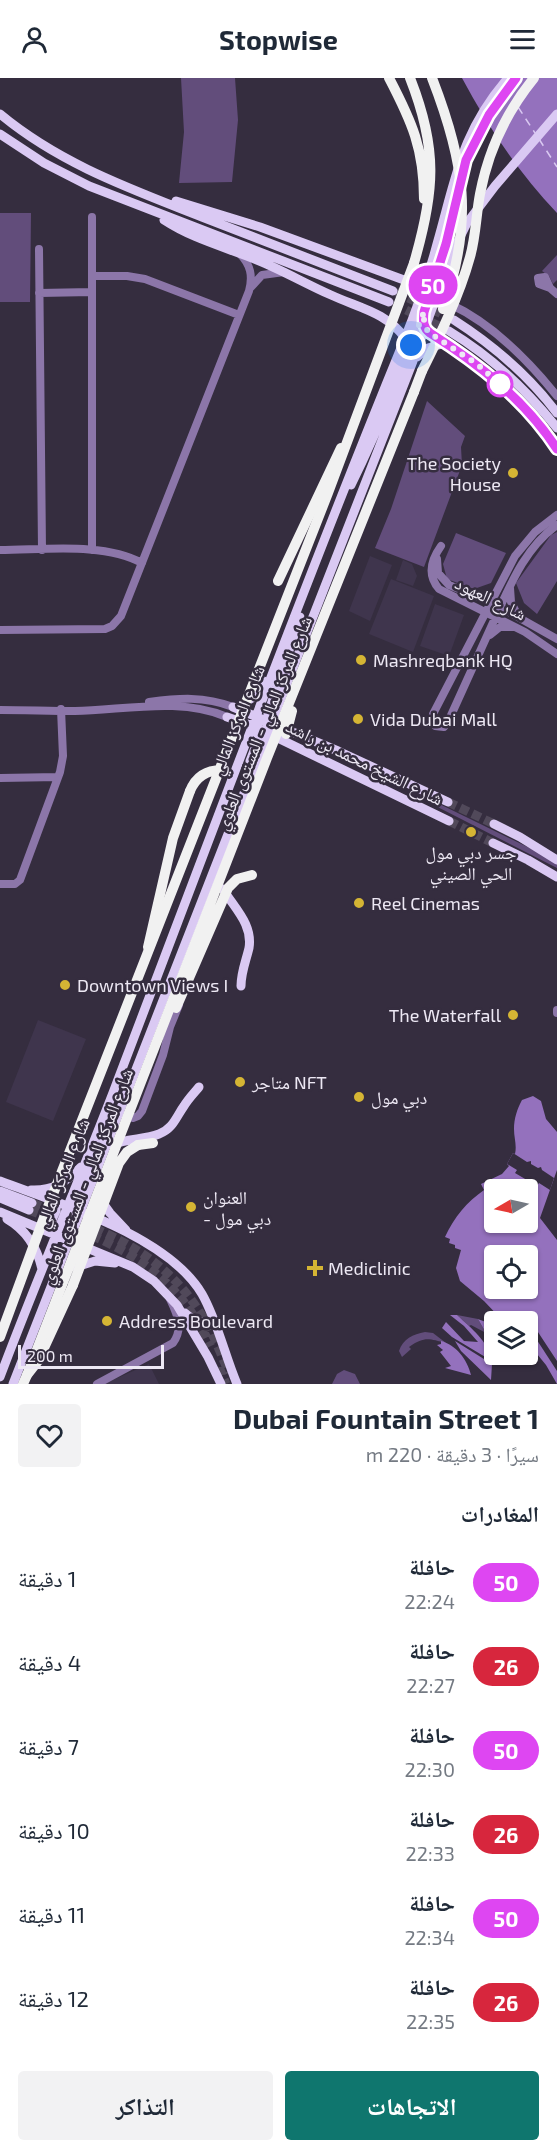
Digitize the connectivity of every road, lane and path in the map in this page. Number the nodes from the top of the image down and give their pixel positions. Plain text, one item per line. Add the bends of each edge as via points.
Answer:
1 (389, 78) edge
2 (410, 78) edge
3 (432, 78) edge
4 (508, 78) edge
5 (516, 78) edge
6 (534, 78) edge
7 (0, 114) edge
8 (557, 114) edge
9 (0, 121) edge
10 (21, 131) junction
11 (0, 134) edge
12 (158, 199) junction
13 (153, 211) junction
14 (92, 217) dead end
15 (422, 233) junction
16 (39, 249) dead end
17 (239, 253) junction
18 (450, 260) junction
19 (284, 272) junction
20 (92, 276) junction
21 (427, 279) junction
22 (550, 288) dead end
23 (249, 291) junction
24 (393, 291) tunnel mouth
25 (92, 292) junction
26 (39, 293) junction
27 (557, 294) edge
28 (434, 296) junction
29 (389, 302) tunnel mouth
30 (458, 308) junction
31 (424, 312) junction
32 (239, 315) junction
33 (453, 320) tunnel mouth
34 (425, 329) junction
35 (449, 332) tunnel mouth
36 (405, 338) junction
37 (446, 343) junction
38 (413, 361) junction
39 (422, 371) junction
40 (557, 396) edge
41 (557, 413) edge
42 (557, 428) edge
43 (350, 435) junction
44 (557, 449) edge
45 (557, 515) edge
46 (557, 525) edge
47 (328, 530) junction
48 (521, 547) junction
49 (0, 550) edge
50 (42, 550) junction
51 (92, 550) junction
52 (142, 563) junction
53 (502, 580) junction
54 (278, 581) dead end
55 (511, 584) junction
56 (477, 595) junction
57 (302, 600) junction
58 (470, 603) junction
59 (495, 604) junction
60 (486, 611) junction
61 (496, 616) junction
62 (519, 617) junction
63 (512, 625) junction
64 (478, 627) junction
65 (0, 630) edge
66 (557, 639) edge
67 (484, 640) junction
68 (557, 654) edge
69 (280, 657) junction
70 (288, 694) junction
71 (233, 707) junction
72 (64, 709) junction
73 (0, 710) edge
74 (227, 717) junction
75 (269, 722) junction
76 (256, 724) junction
77 (286, 734) dead end
78 (298, 734) junction
79 (253, 739) junction
80 (295, 747) junction
81 (237, 763) junction
82 (254, 768) junction
83 (225, 770) dead end
84 (58, 777) junction
85 (0, 778) edge
86 (412, 786) junction
87 (405, 799) junction
88 (448, 802) tunnel mouth
89 (449, 821) tunnel mouth
90 (494, 824) tunnel mouth
91 (493, 843) tunnel mouth
92 (222, 848) junction
93 (217, 860) junction
94 (557, 860) edge
95 (252, 875) dead end
96 (557, 877) edge
97 (4, 884) edge
98 (194, 922) junction
99 (148, 950) junction
100 (241, 986) dead end
101 (156, 1042) junction
102 (199, 1087) dead end
103 (113, 1091) junction
104 (120, 1109) junction
105 (153, 1143) dead end
106 (102, 1155) junction
107 (83, 1165) junction
108 (96, 1172) junction
109 (0, 1181) edge
110 (21, 1189) junction
111 (0, 1191) edge
112 (0, 1198) edge
113 (84, 1198) junction
114 (60, 1204) junction
115 (0, 1212) edge
116 (79, 1212) junction
117 (61, 1220) junction
118 (51, 1222) junction
119 (90, 1223) junction
120 (76, 1226) junction
121 (132, 1235) junction
122 (63, 1237) junction
123 (81, 1245) junction
124 (54, 1253) junction
125 (125, 1264) junction
126 (42, 1269) junction
127 (51, 1287) junction
128 (167, 1293) junction
129 (177, 1305) junction
130 (25, 1312) junction
131 (213, 1320) junction
132 (0, 1326) edge
133 (0, 1338) edge
134 (0, 1377) edge
135 (22, 1377) edge
136 (13, 1384) edge
137 (97, 1384) edge
138 (221, 1384) edge
139 (237, 1384) edge

1 - 15 highway via 411,122 420,151
2 - 15 highway via 423,115 430,159 430,198
3 - 39 highway, bridge via 455,145 462,187 462,221 456,269
4 - 21 main road, شارع المركز المالي via 464,147
5 - 28 main road via 489,115 466,160
6 - 39 highway, شارع المركز المالي - المستوى العلوي, bridge via 512,110 494,148 480,193 467,267
7 - 10 main road
8 - 18 main road, شارع المركز المالي via 467,224
9 - 10 street
10 - 12 main road via 74,163
11 - 13 main road via 74,179
12 - 21 main road via 181,202 260,227 404,280
12 - 24 main road
13 - 17 main road via 186,232
13 - 29 main road
14 - 20 street
15 - 43 highway, شارع المركز المالي - المستوى العلوي, bridge
16 - 26 street
17 - 19 main road
17 - 23 street via 251,271
18 - 28 main road, شارع المركز المالي
18 - 30 main road via 451,289
19 - 23 street via 262,275
19 - 36 main road via 382,316
20 - 25 street
20 - 32 street via 146,279
21 - 36 main road, شارع المركز المالي
22 - 27 street
23 - 32 street
25 - 26 street
25 - 51 street
26 - 50 street
28 - 30 street
28 - 31 main road
28 - 34 main road, شارع المركز المالي
30 - 40 street via 513,348
31 - 34 street
31 - 47 main road via 374,437
32 - 52 street
33 - 41 main road via 506,359
34 - 37 street
34 - 38 main road, شارع المركز المالي
35 - 42 main road via 508,374
36 - 47 main road, شارع المركز المالي
37 - 38 main road via 425,350
37 - 44 street via 504,388
38 - 70 main road, شارع المركز المالي
39 - 70 highway, شارع المركز المالي - المستوى العلوي, bridge
43 - 54 highway, bridge via 334,460
43 - 99 highway, شارع المركز المالي - المستوى العلوي, bridge
45 - 48 street
46 - 55 street via 533,548
47 - 57 main road, شارع المركز المالي
48 - 53 street
48 - 59 street
49 - 50 street
50 - 51 street
51 - 52 street via 114,552
52 - 65 street via 121,616 112,626 98,630
53 - 56 street via 490,591
53 - 59 street
55 - 59 street
55 - 62 street via 511,602
56 - 58 street, شارع العهود via 441,578 436,563 441,546 431,566 433,580 442,591
56 - 59 street, شارع العهود
57 - 69 main road, شارع المركز المالي
57 - 75 main road via 297,630
58 - 60 street, شارع العهود
58 - 64 street via 477,614
59 - 60 street
59 - 61 street
59 - 62 street, شارع العهود
60 - 61 street, شارع العهود
60 - 64 street
61 - 63 street, شارع العهود
61 - 67 street
62 - 66 street, شارع العهود
63 - 66 street via 508,621 511,619
63 - 67 street via 500,627
63 - 68 street, شارع العهود
64 - 67 street via 432,717 435,726 441,728 448,722
69 - 71 main road via 270,667 258,694
69 - 76 main road, شارع المركز المالي
70 - 75 main road, شارع المركز المالي
70 - 77 highway, bridge via 292,707
70 - 78 main road via 283,718
70 - 101 highway, شارع المركز المالي - المستوى العلوي, bridge
71 - 72 street via 189,697
71 - 76 main road
72 - 73 street
72 - 74 street via 169,706
72 - 84 street via 63,756
74 - 76 main road
74 - 81 main road via 238,742
75 - 76 main road, شارع الشيخ محمد بن راشد
75 - 78 main road, شارع الشيخ محمد بن راشد
75 - 80 main road, شارع الشيخ محمد بن راشد
75 - 82 main road, شارع المركز المالي
76 - 79 main road, شارع المركز المالي
78 - 86 main road, شارع الشيخ محمد بن راشد
79 - 81 main road, شارع المركز المالي
79 - 92 main road
80 - 82 main road via 272,747
80 - 87 main road, شارع الشيخ محمد بن راشد
81 - 103 main road, شارع المركز المالي
82 - 92 main road, شارع المركز المالي
83 - 99 highway, bridge via 205,773 191,787 173,838
84 - 85 street
84 - 97 street via 21,873
86 - 87 main road
86 - 88 main road, شارع الشيخ محمد بن راشد
87 - 89 main road, شارع الشيخ محمد بن راشد
90 - 94 main road
91 - 96 main road
92 - 93 main road, شارع المركز المالي
93 - 98 main road, شارع المركز المالي
93 - 100 main road via 222,886 248,928 249,946
95 - 101 highway, bridge via 237,879 228,888 188,984
98 - 104 main road, شارع المركز المالي
98 - 104 street via 207,903 221,908 220,920 176,1013 142,1111 130,1118
99 - 133 highway, شارع المركز المالي - المستوى العلوي, bridge
101 - 135 highway, شارع المركز المالي - المستوى العلوي, bridge
102 - 106 main road via 166,1131 116,1143
103 - 107 main road, شارع المركز المالي
103 - 113 main road
104 - 106 main road, شارع المركز المالي
105 - 135 highway, bridge via 138,1145 121,1160 76,1278 38,1361
106 - 108 main road, شارع المركز المالي
107 - 110 main road via 54,1187
107 - 114 main road, شارع المركز المالي
108 - 113 main road, شارع المركز المالي
108 - 121 main road via 102,1203
109 - 110 main road
110 - 114 main road
111 - 112 main road via 31,1206
113 - 116 main road, شارع المركز المالي
114 - 116 main road
114 - 117 main road, شارع المركز المالي
114 - 118 main road
115 - 118 main road
115 - 122 main road
115 - 126 main road via 27,1235
116 - 117 main road
116 - 120 main road, شارع المركز المالي
116 - 121 main road
117 - 118 main road
117 - 122 main road, شارع المركز المالي
119 - 120 main road
119 - 121 main road
119 - 123 main road via 82,1233
120 - 122 main road
120 - 123 main road
121 - 131 main road via 182,1269 202,1294
122 - 123 main road
122 - 124 main road, شارع المركز المالي
122 - 127 main road, شارع المركز المالي
123 - 125 main road
124 - 126 main road, شارع المركز المالي
124 - 135 main road via 21,1355
125 - 127 main road via 81,1264
125 - 128 main road via 148,1276
126 - 130 main road, شارع المركز المالي
127 - 135 main road, شارع المركز المالي
128 - 129 main road
128 - 137 street via 179,1324 173,1343
129 - 131 main road via 195,1321
129 - 138 main road
130 - 132 main road
130 - 134 main road, شارع المركز المالي
131 - 139 main road
135 - 136 main road, شارع المركز المالي

